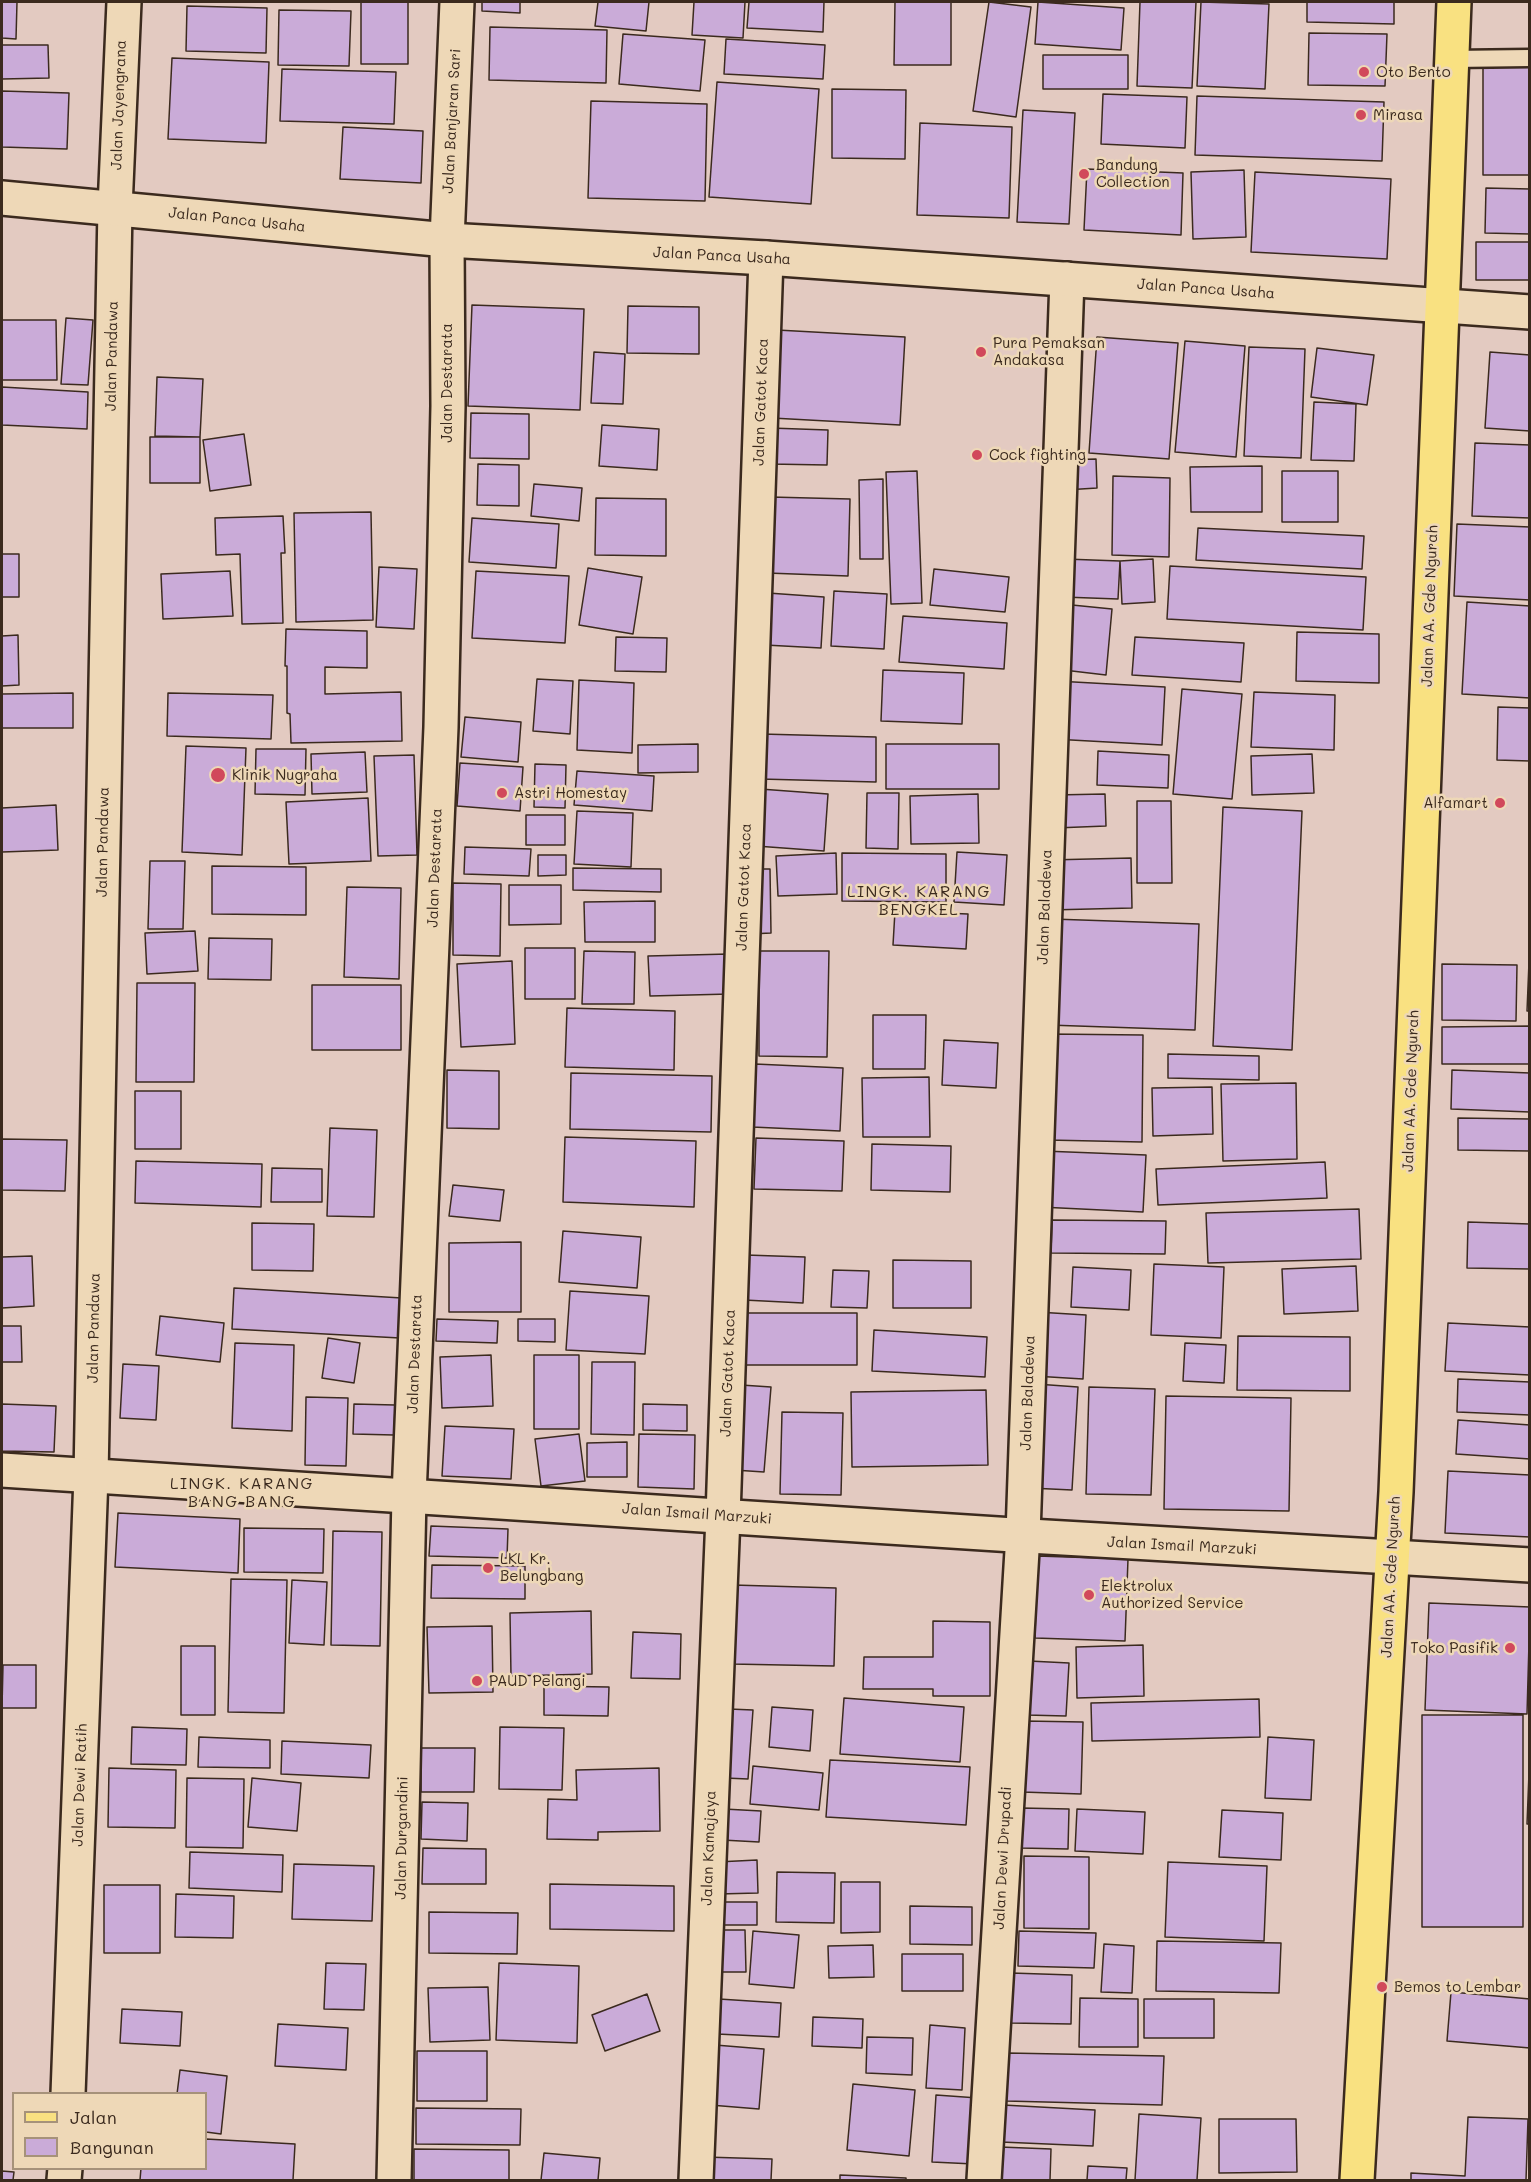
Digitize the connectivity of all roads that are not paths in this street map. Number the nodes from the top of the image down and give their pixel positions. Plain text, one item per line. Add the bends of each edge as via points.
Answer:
1 (124, 2) edge
2 (457, 2) edge
3 (1454, 2) edge
4 (1530, 58) edge
5 (1452, 59) junction
6 (2, 198) edge
7 (115, 208) junction
8 (447, 240) junction
9 (766, 258) junction
10 (1067, 279) junction
11 (1442, 306) junction
12 (1530, 312) edge
13 (2, 1470) edge
14 (91, 1476) junction
15 (410, 1496) junction
16 (723, 1516) junction
17 (1022, 1536) junction
18 (1392, 1558) junction
19 (1530, 1565) edge
20 (68, 2092) edge
21 (394, 2181) edge
22 (696, 2181) edge
23 (984, 2181) edge
24 (1357, 2181) edge

1 - 7 street, Jalan Jayengrana
2 - 8 street, Jalan Banjaran Sari
3 - 5 main road, Jalan AA. Gde Ngurah
4 - 5 lane
5 - 11 main road, Jalan AA. Gde Ngurah
6 - 7 street, Jalan Panca Usaha
7 - 8 street, Jalan Panca Usaha
7 - 14 street, Jalan Pandawa
8 - 9 street, Jalan Panca Usaha
8 - 15 street, Jalan Destarata via 448,406 441,727
9 - 10 street, Jalan Panca Usaha
9 - 16 street, Jalan Gatot Kaca
10 - 11 street, Jalan Panca Usaha
10 - 17 street, Jalan Baladewa
11 - 12 street, Jalan Panca Usaha
11 - 18 main road, Jalan AA. Gde Ngurah
13 - 14 street, Jalan Ismail Marzuki
14 - 15 street, Jalan Ismail Marzuki
14 - 20 street, Jalan Dewi Ratih
15 - 16 street, Jalan Ismail Marzuki
15 - 21 street, Jalan Durgandini
16 - 17 street, Jalan Ismail Marzuki
16 - 22 street, Jalan Kamajaya
17 - 18 street, Jalan Ismail Marzuki
17 - 23 street, Jalan Dewi Drupadi
18 - 19 street, Jalan Ismail Marzuki
18 - 24 main road, Jalan AA. Gde Ngurah

